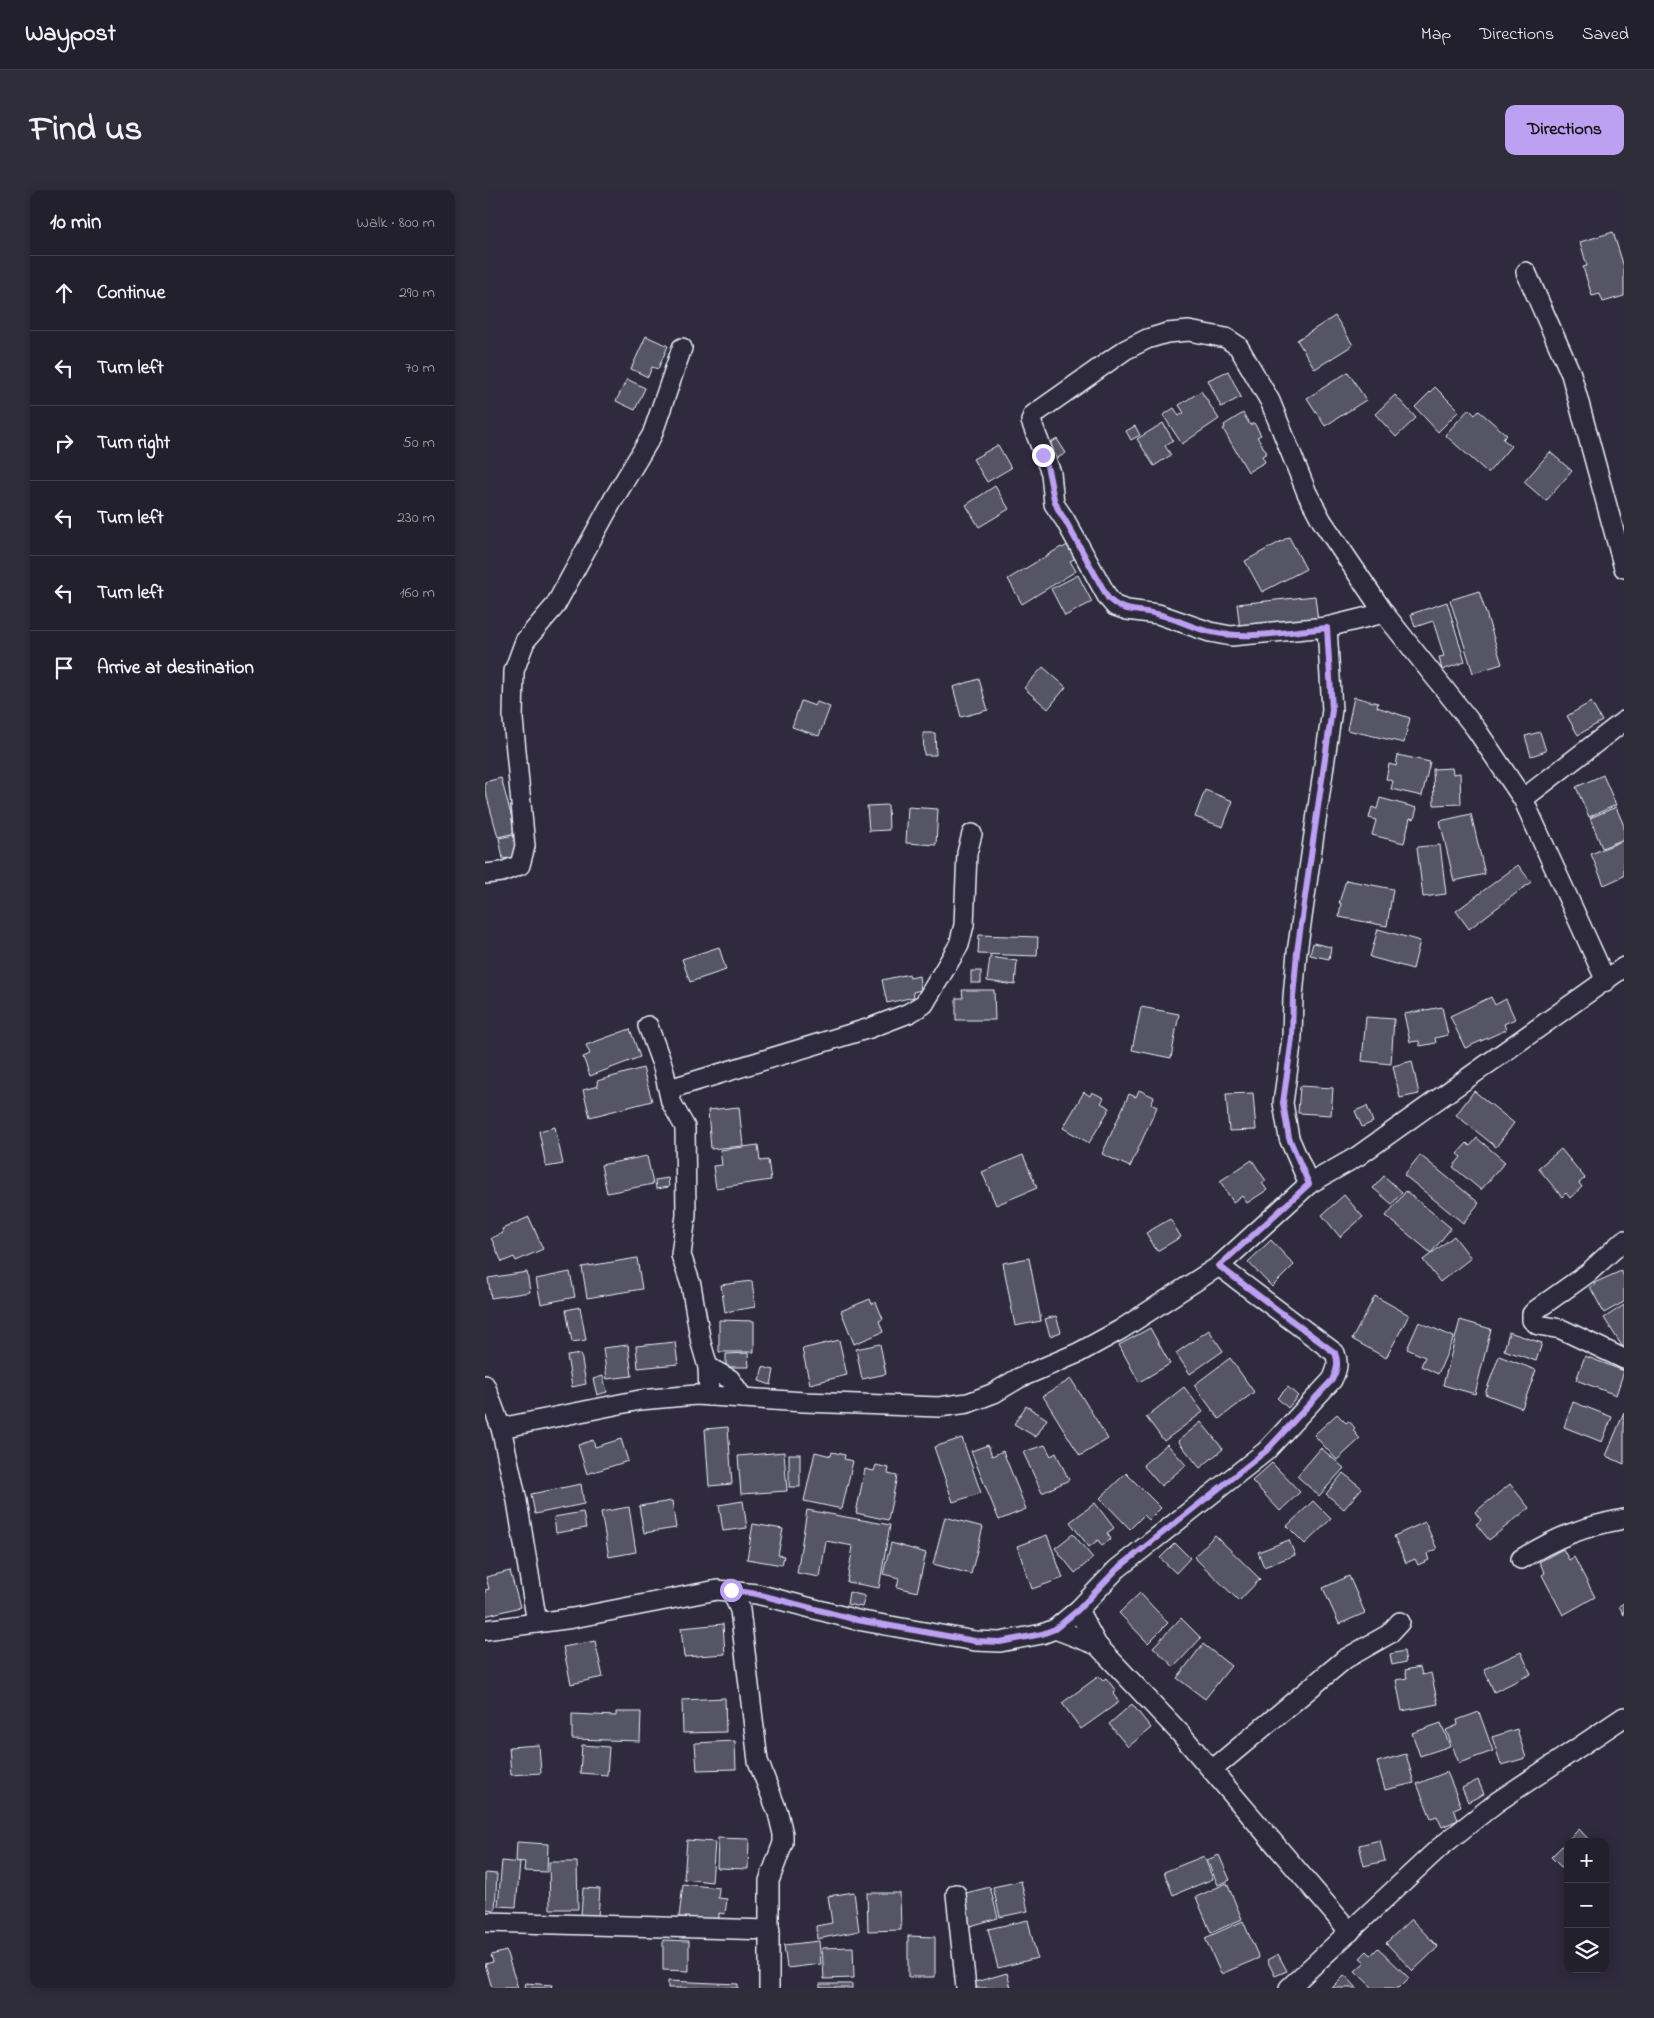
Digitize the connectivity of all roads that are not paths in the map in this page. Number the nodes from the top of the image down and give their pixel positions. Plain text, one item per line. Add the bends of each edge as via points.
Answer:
1 (1526, 272) dead end
2 (682, 348) dead end
3 (1624, 568) edge
4 (1384, 612) junction
5 (1327, 628) junction
6 (1624, 721) edge
7 (1523, 799) junction
8 (972, 834) dead end
9 (485, 874) edge
10 (1624, 967) edge
11 (1606, 981) junction
12 (649, 1026) dead end
13 (669, 1089) junction
14 (1309, 1184) junction
15 (1624, 1240) edge
16 (1219, 1266) junction
17 (1624, 1359) edge
18 (708, 1367) junction
19 (485, 1385) edge
20 (709, 1396) junction
21 (743, 1398) junction
22 (501, 1428) junction
23 (1624, 1518) edge
24 (1521, 1559) dead end
25 (731, 1590) junction
26 (757, 1594) junction
27 (740, 1610) junction
28 (1078, 1610) junction
29 (1400, 1622) dead end
30 (537, 1623) junction
31 (1055, 1629) junction
32 (485, 1630) edge
33 (1097, 1644) junction
34 (1624, 1717) edge
35 (1212, 1770) junction
36 (956, 1894) dead end
37 (485, 1922) edge
38 (769, 1930) junction
39 (1350, 1932) junction
40 (769, 1988) edge
41 (966, 1988) edge
42 (1289, 1988) edge

1 - 3 street via 1571,374
2 - 9 street via 652,435 555,606 525,641 514,671 513,719 525,846 520,865
4 - 5 street
4 - 5 street via 1322,521 1307,493 1270,401 1238,346 1226,338 1189,332 1167,333 1147,339 1125,350 1033,415 1031,421 1051,473 1056,509 1115,606 1158,614 1201,630 1231,636
4 - 7 street via 1476,729
5 - 14 street via 1332,710 1297,952 1292,1038 1283,1103 1289,1138
6 - 7 street
7 - 11 street
8 - 13 street via 967,853 964,925 959,945 923,1004 870,1028
10 - 11 street
11 - 14 street via 1358,1156
12 - 13 street
13 - 18 street via 671,1102 685,1128 686,1215 681,1255 693,1294
14 - 16 street
15 - 17 street via 1532,1314 1532,1320 1538,1325 1561,1329
16 - 21 street via 1120,1330 967,1403 939,1407
16 - 28 street via 1335,1353 1337,1369 1332,1380 1266,1451 1117,1569
18 - 20 street
18 - 21 street via 730,1379
19 - 22 street
20 - 21 street
20 - 22 street via 640,1400
22 - 30 street
23 - 24 street via 1586,1526
25 - 26 street
25 - 27 street
25 - 30 street via 667,1598
26 - 27 street
26 - 31 street via 857,1620 975,1641 1007,1641
27 - 38 street via 758,1761 783,1834 783,1843 769,1881
28 - 31 street
28 - 33 street
29 - 35 street via 1389,1634 1345,1658
30 - 32 street
31 - 33 street
33 - 35 street
34 - 39 street via 1497,1802 1439,1848
35 - 39 street
36 - 41 street
37 - 38 street
38 - 40 street
39 - 42 street

